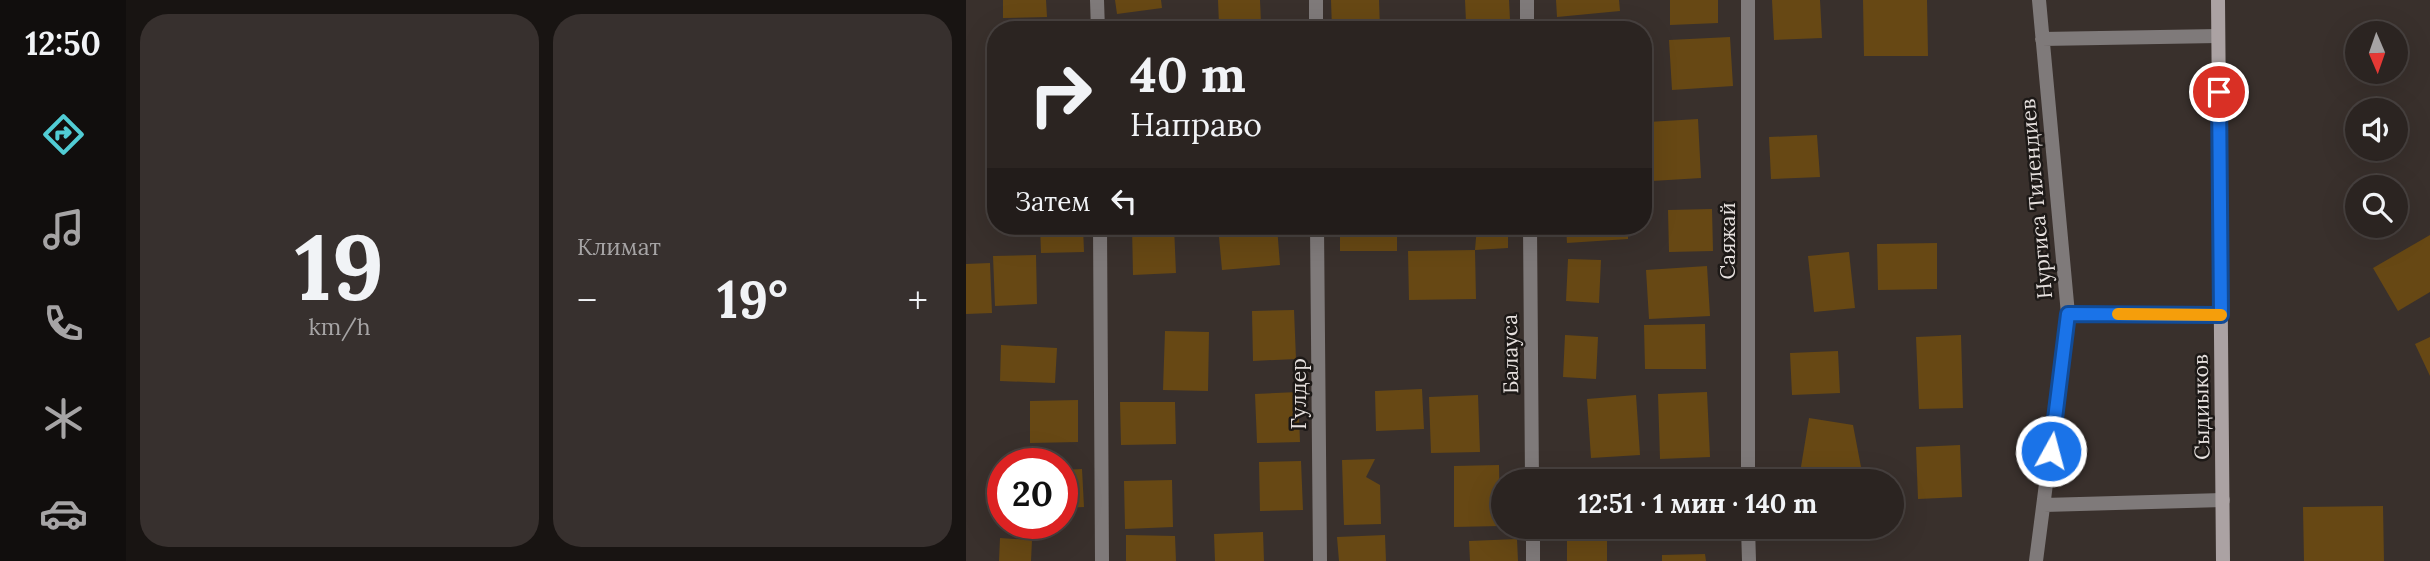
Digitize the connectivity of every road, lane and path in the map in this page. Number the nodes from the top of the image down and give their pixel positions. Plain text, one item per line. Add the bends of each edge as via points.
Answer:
1 (1097, 0) edge
2 (1316, 0) edge
3 (1527, 0) edge
4 (1748, 0) edge
5 (2039, 0) edge
6 (2218, 0) edge
7 (1098, 21) edge
8 (1316, 21) edge
9 (1527, 21) edge
10 (2218, 36) junction
11 (2042, 39) junction
12 (1100, 235) edge
13 (1317, 235) edge
14 (1530, 235) edge
15 (2068, 314) junction
16 (2221, 315) junction
17 (1532, 469) edge
18 (1748, 469) edge
19 (2223, 499) junction
20 (2044, 505) junction
21 (1533, 539) edge
22 (1748, 539) edge
23 (1102, 561) edge
24 (1320, 561) edge
25 (1533, 561) edge
26 (1749, 561) edge
27 (2036, 561) edge
28 (2223, 561) edge

1 - 7 street
2 - 8 street
3 - 9 street
4 - 18 street, Саяжай
5 - 11 street, Нургиса Тилендиев
6 - 10 street, Сыдиыков
10 - 11 street
10 - 16 street, Сыдиыков
11 - 15 street, Нургиса Тилендиев
12 - 23 street
13 - 24 street, Гулдер
14 - 17 street, Балауса
15 - 16 street
15 - 20 street, Нургиса Тилендиев
16 - 19 street, Сыдиыков
19 - 20 street
19 - 28 street, Сыдиыков
20 - 27 street, Нургиса Тилендиев
21 - 25 street
22 - 26 street

